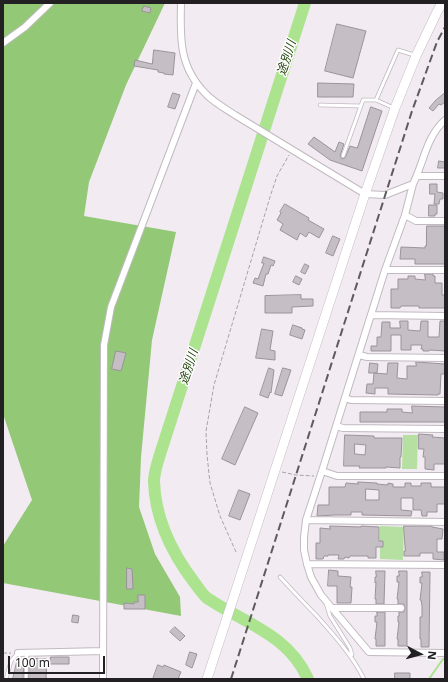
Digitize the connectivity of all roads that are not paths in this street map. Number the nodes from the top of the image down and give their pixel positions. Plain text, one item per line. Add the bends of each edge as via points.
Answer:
1 (50, 3) edge
2 (180, 3) edge
3 (442, 3) edge
4 (3, 43) edge
5 (416, 56) junction
6 (196, 83) junction
7 (376, 100) junction
8 (320, 105) dead end
9 (361, 106) junction
10 (395, 108) junction
11 (445, 120) edge
12 (343, 156) dead end
13 (417, 176) junction
14 (445, 176) edge
15 (413, 184) junction
16 (365, 194) junction
17 (405, 215) junction
18 (445, 221) edge
19 (385, 270) junction
20 (445, 270) edge
21 (371, 315) junction
22 (445, 316) edge
23 (359, 355) junction
24 (445, 358) edge
25 (345, 398) junction
26 (445, 401) edge
27 (336, 426) junction
28 (445, 429) edge
29 (322, 474) junction
30 (445, 476) edge
31 (306, 520) junction
32 (445, 522) edge
33 (306, 564) junction
34 (445, 565) edge
35 (280, 577) dead end
36 (326, 601) junction
37 (331, 608) junction
38 (401, 608) dead end
39 (103, 651) junction
40 (18, 652) joint
41 (27, 652) junction
42 (445, 653) edge
43 (353, 659) junction
44 (6, 679) edge
45 (26, 679) edge
46 (103, 679) edge
47 (207, 679) edge
48 (364, 679) edge

1 - 4 street via 25,27
2 - 6 street via 182,51
3 - 5 street
5 - 7 lane via 398,50
5 - 10 street
6 - 16 street via 207,95 235,115
6 - 39 street via 111,307 104,345
7 - 9 lane via 363,100
7 - 10 lane
8 - 9 lane
9 - 12 lane
10 - 16 street
11 - 13 street via 428,144
13 - 14 street
13 - 15 street
15 - 16 street via 385,195
15 - 17 street
16 - 47 street
17 - 18 street via 416,221
17 - 19 street
19 - 20 street
19 - 21 street
21 - 22 street
21 - 23 street
23 - 24 street
23 - 25 street
25 - 26 street
25 - 27 street
27 - 28 street
27 - 29 street
29 - 30 street
29 - 31 street
31 - 32 street
31 - 33 street
33 - 34 street
33 - 36 street
35 - 43 lane
36 - 37 street
36 - 43 lane via 330,616 350,648
37 - 38 street
37 - 42 street via 369,652
39 - 41 street
39 - 46 street
40 - 41 street
40 - 44 lane via 11,660
41 - 45 lane
43 - 48 lane

